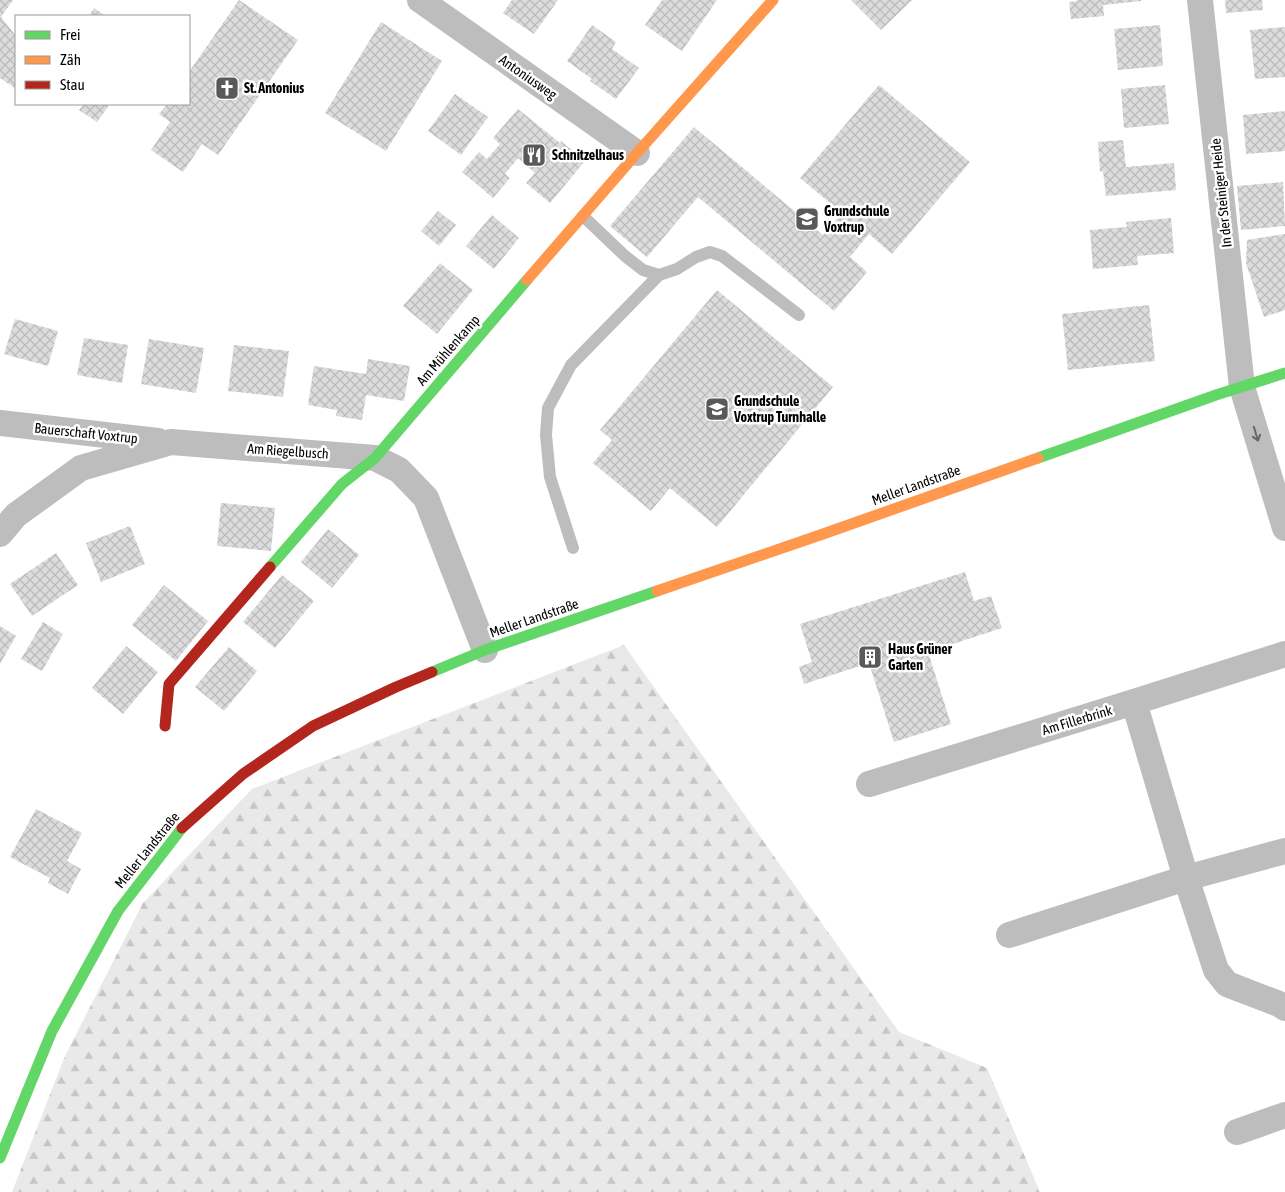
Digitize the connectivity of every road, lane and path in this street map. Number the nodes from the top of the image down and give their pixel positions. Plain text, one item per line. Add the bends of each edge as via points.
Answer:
1 (420, 0) edge
2 (773, 0) edge
3 (1200, 0) edge
4 (637, 153) junction
5 (583, 216) junction
6 (659, 275) junction
7 (799, 315) dead end
8 (1285, 373) edge
9 (1242, 387) junction
10 (0, 423) edge
11 (171, 442) junction
12 (375, 458) junction
13 (1285, 528) edge
14 (0, 534) edge
15 (573, 548) dead end
16 (485, 650) junction
17 (1285, 654) edge
18 (1134, 702) junction
19 (165, 726) dead end
20 (869, 784) dead end
21 (1285, 851) edge
22 (1186, 878) junction
23 (1009, 935) dead end
24 (1285, 1008) edge
25 (1285, 1115) edge
26 (1237, 1132) dead end
27 (0, 1158) edge

1 - 4 street, Antoniusweg
2 - 4 street, Am Mühlenkamp
3 - 9 street, In der Steiniger Heide
4 - 5 street, Am Mühlenkamp
5 - 6 lane via 631,261 643,270
5 - 12 street, Am Mühlenkamp
6 - 7 lane via 710,252 722,256
6 - 15 lane via 571,365 548,408 546,435 550,477
8 - 9 street, Meller Landstraße
9 -> 13 street, In der Steiniger Heide
9 - 16 street, Meller Landstraße
10 - 11 street, Bauerschaft Voxtrup
11 - 12 street, Am Riegelbusch
11 - 14 street, Am Riegelbusch via 80,468 16,515
12 - 16 street, Am Riegelbusch via 399,470 426,498
12 - 19 street, Am Mühlenkamp via 342,484 169,684
16 - 27 street, Meller Landstraße via 313,726 243,774 180,829 118,910 52,1031
17 - 18 street, Am Fillerbrink
18 - 20 street, Am Fillerbrink
18 - 22 street
21 - 22 street
22 - 23 street
22 - 24 street via 1216,970 1227,984
25 - 26 street

